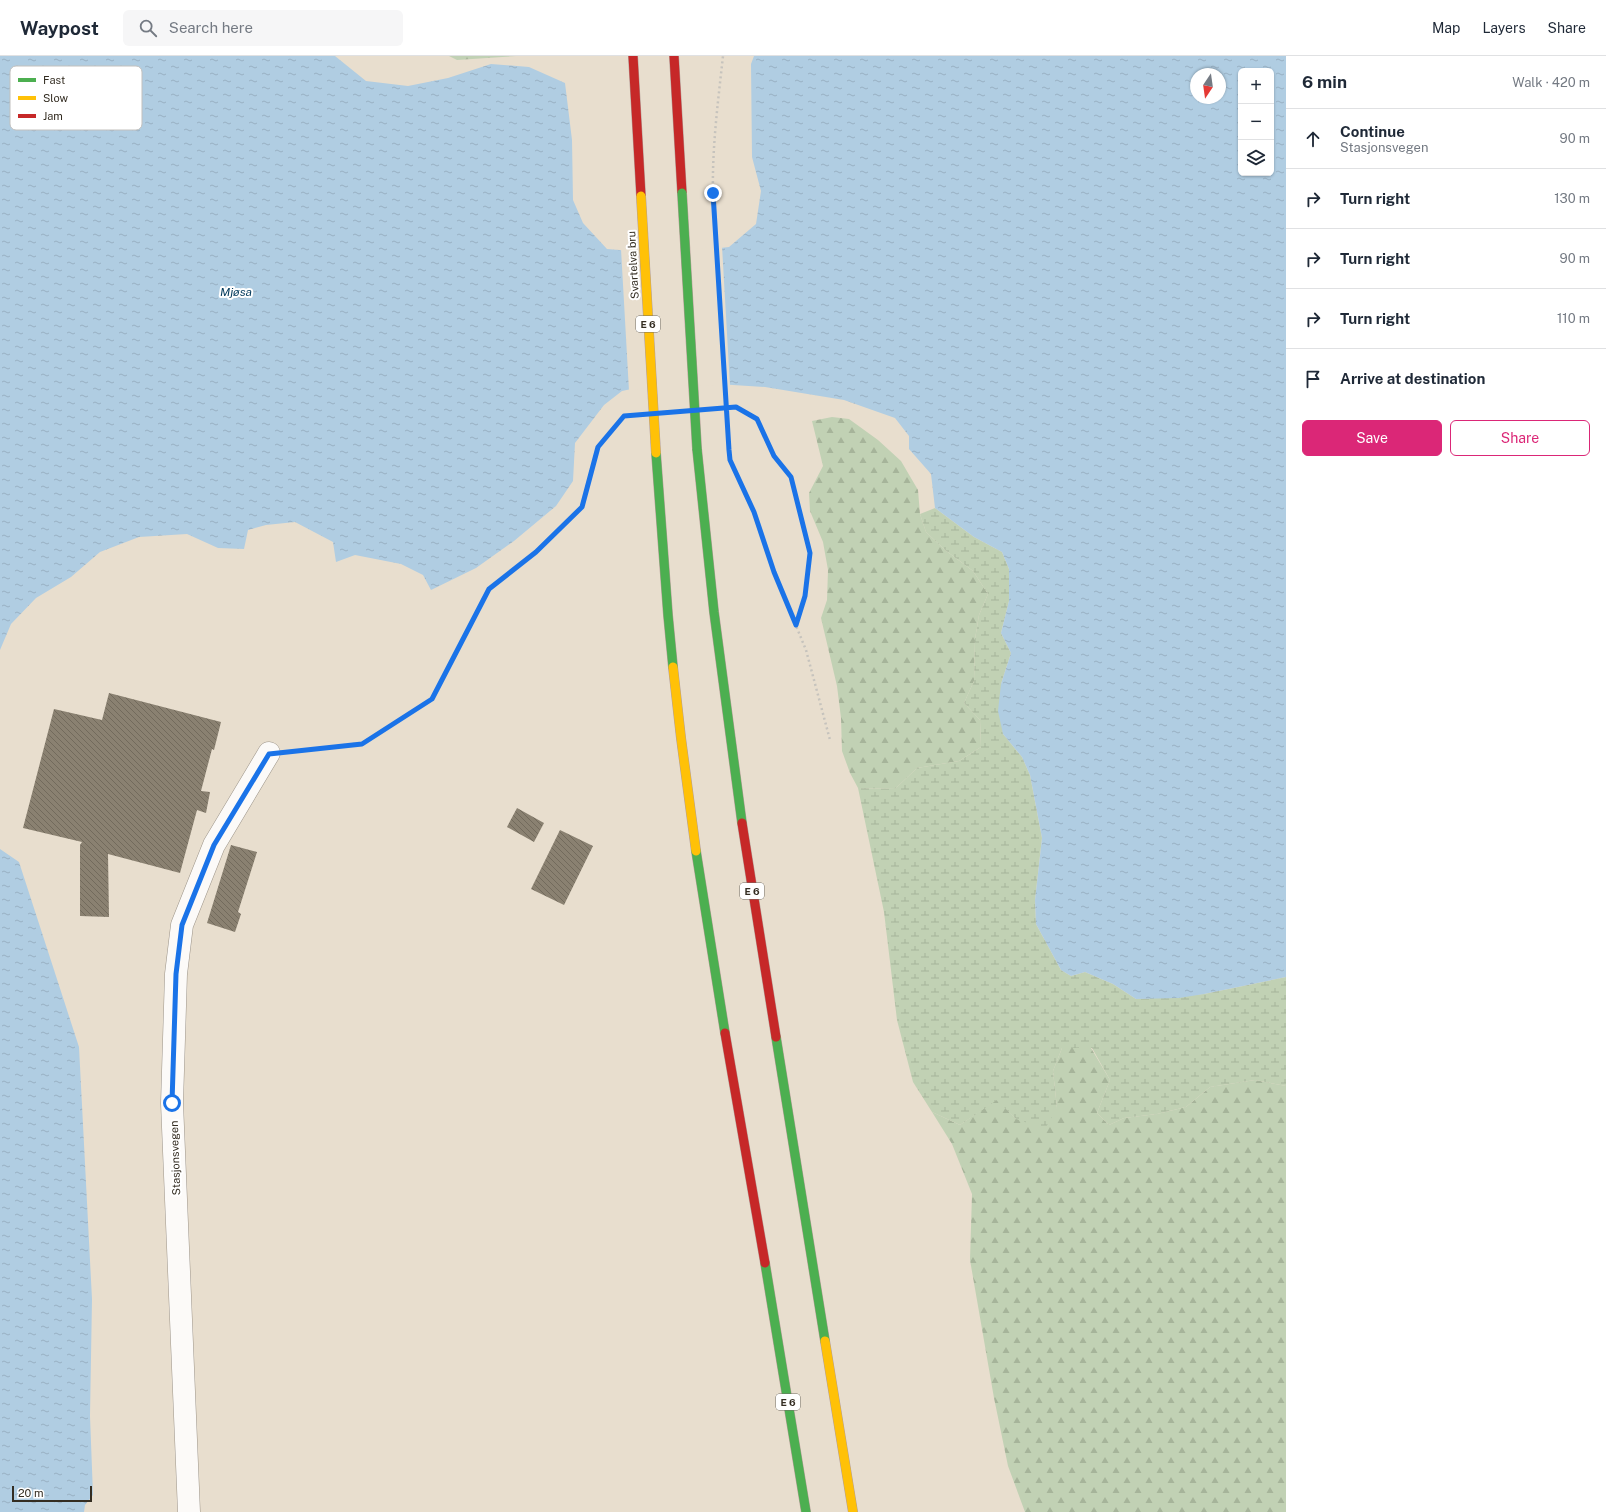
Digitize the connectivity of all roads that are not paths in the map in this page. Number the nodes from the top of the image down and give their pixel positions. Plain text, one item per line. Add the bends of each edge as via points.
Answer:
1 (633, 56) edge
2 (674, 56) edge
3 (269, 754) road end
4 (189, 1512) edge
5 (806, 1512) edge
6 (853, 1512) edge

1 - 5 highway, Svartelva bru / E 6, bridge via 656,453 668,614 681,738 696,857
2 - 6 highway, E 6, bridge via 698,450 714,612 745,849
3 - 4 street, Stasjonsvegen via 214,845 182,925 176,974 172,1103

